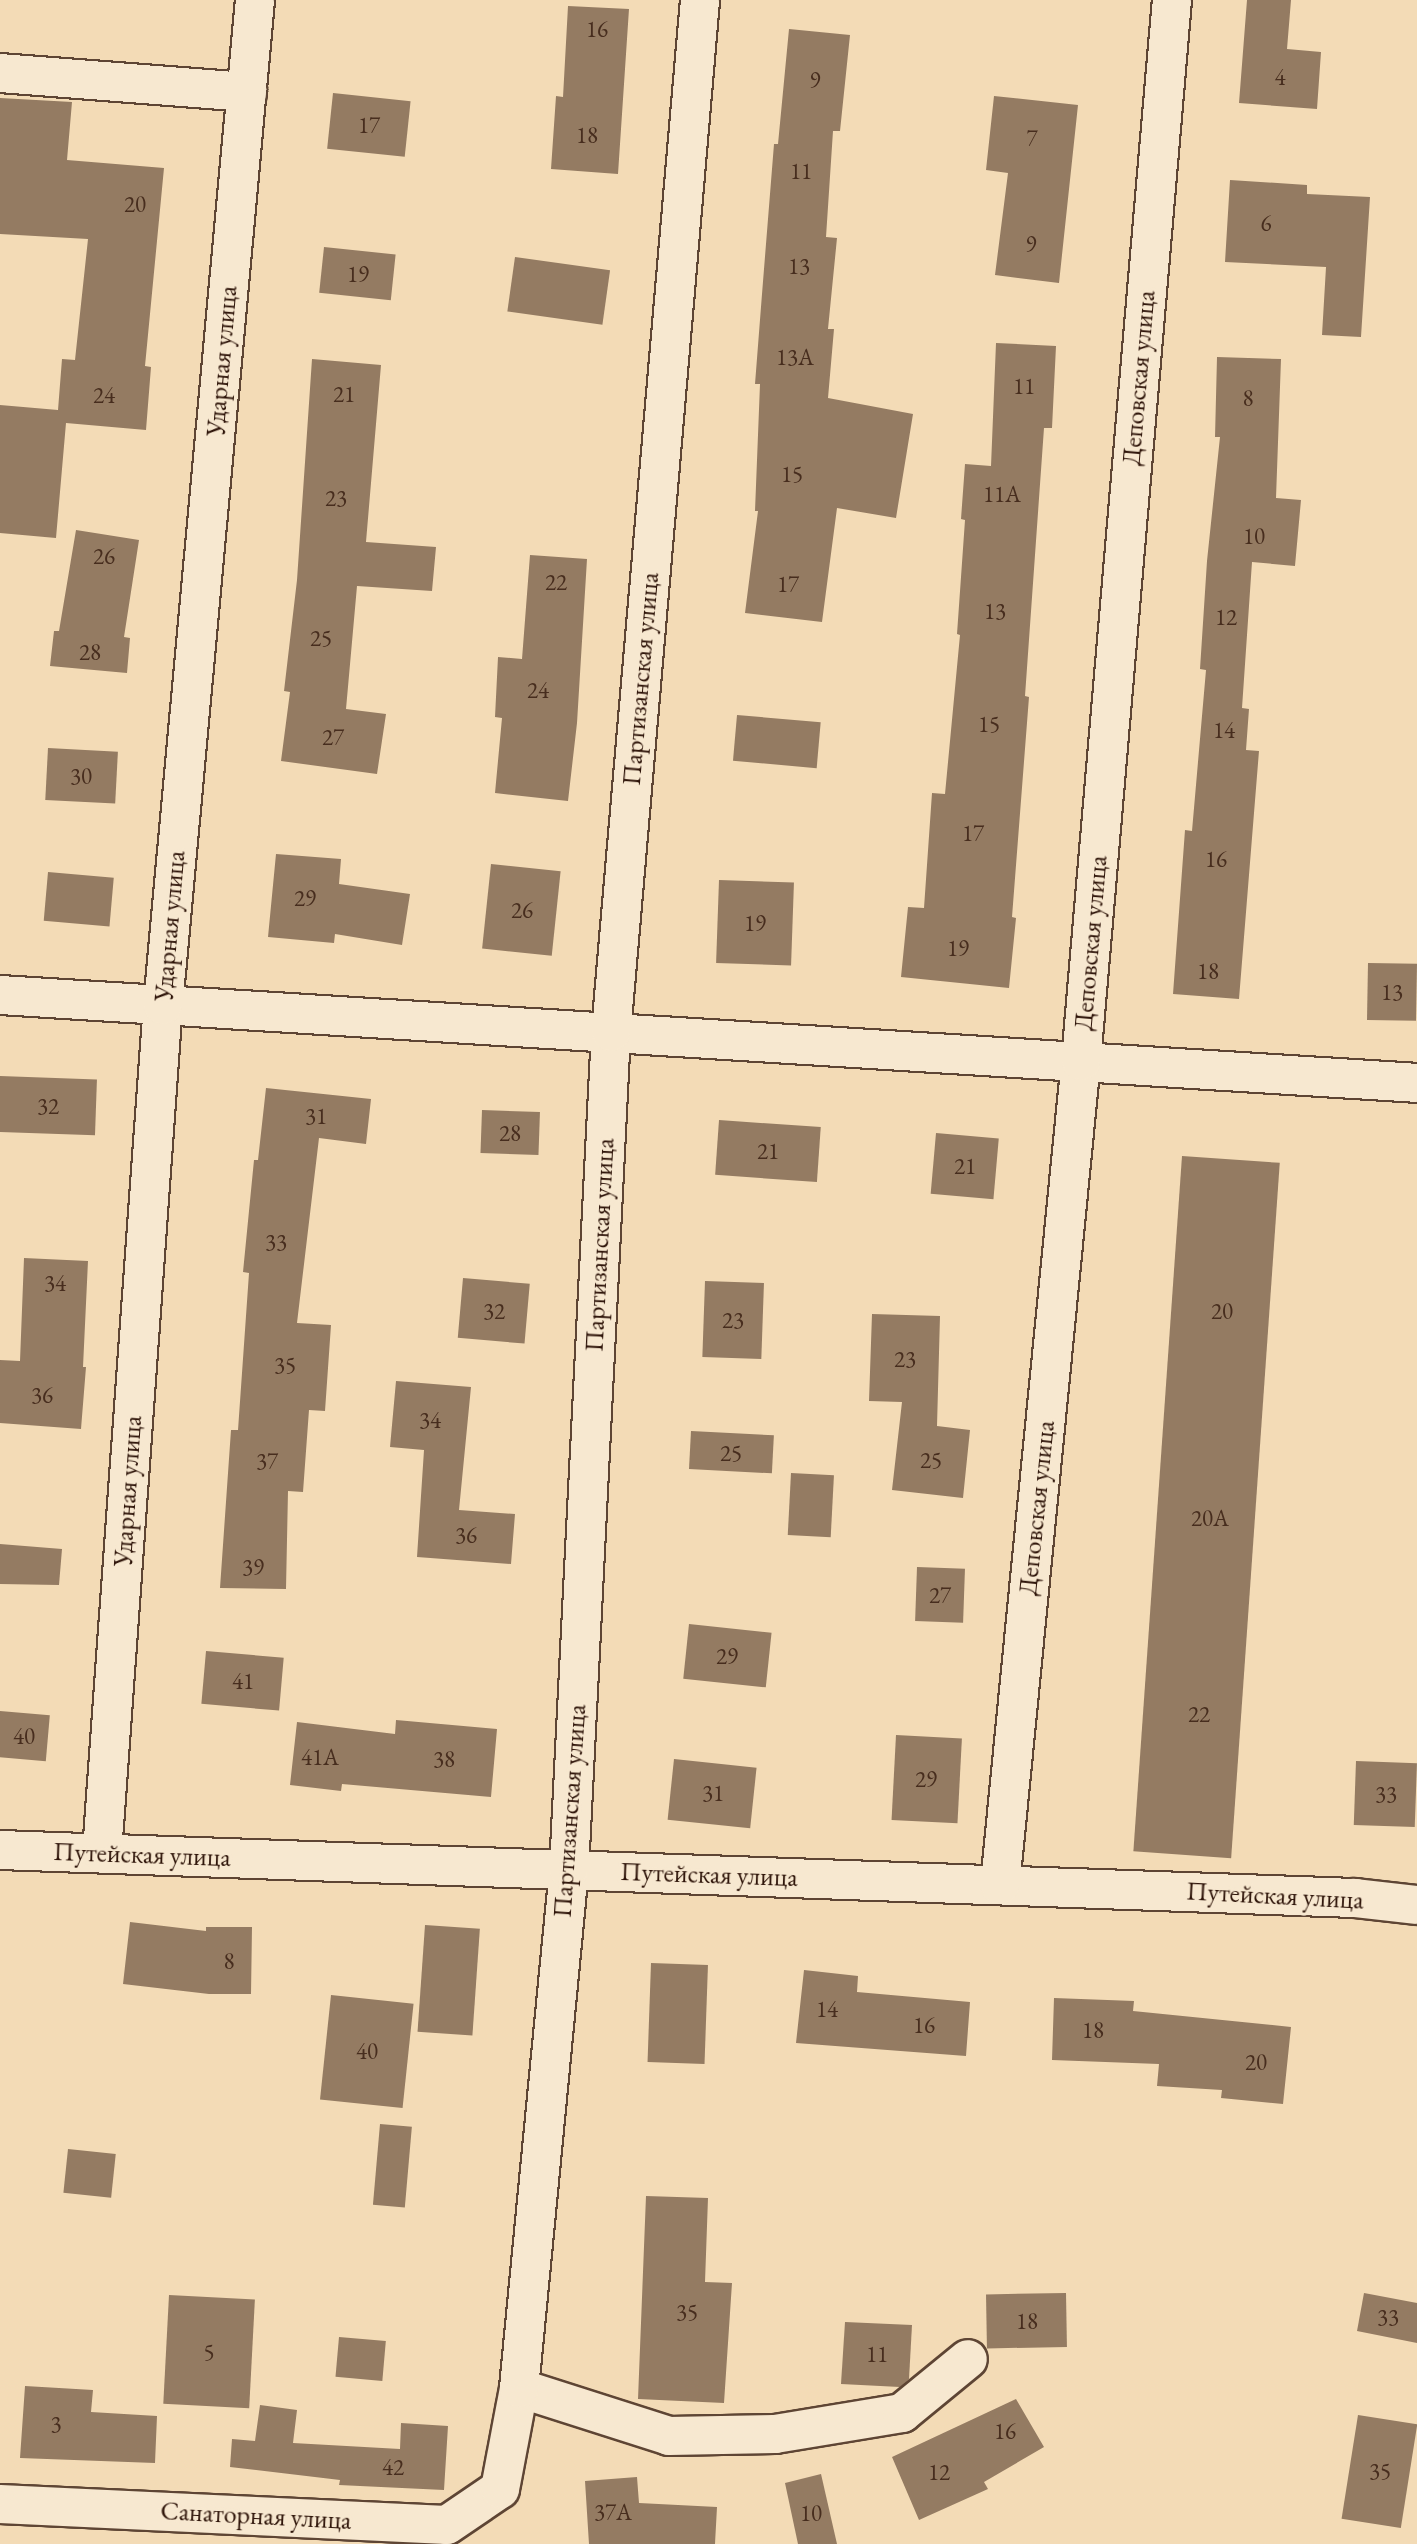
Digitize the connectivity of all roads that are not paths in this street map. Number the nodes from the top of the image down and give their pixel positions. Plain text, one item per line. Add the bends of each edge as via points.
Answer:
1 (255, 0) edge
2 (700, 0) edge
3 (1172, 0) edge
4 (0, 73) edge
5 (247, 92) junction
6 (0, 995) edge
7 (163, 1005) junction
8 (611, 1032) junction
9 (1081, 1061) junction
10 (1417, 1083) edge
11 (0, 1850) edge
12 (102, 1853) junction
13 (569, 1870) junction
14 (1000, 1885) junction
15 (1417, 1905) edge
16 (968, 2359) dead end
17 (519, 2388) junction
18 (500, 2489) joint
19 (0, 2504) edge

1 - 5 street, Ударная улица
2 - 8 street, Партизанская улица
3 - 9 street, Деповская улица
4 - 5 street
5 - 7 street, Ударная улица
6 - 7 street
7 - 8 street
7 - 12 street, Ударная улица
8 - 9 street
8 - 13 street, Партизанская улица
9 - 10 street
9 - 14 street, Деповская улица
11 - 12 street, Путейская улица
12 - 13 street, Путейская улица
13 - 14 street, Путейская улица
13 - 17 street, Партизанская улица
14 - 15 street, Путейская улица via 1355,1898
16 - 17 street via 902,2413 775,2434 669,2436
17 - 18 street, Партизанская улица
18 - 19 street, Санаторная улица via 447,2525

